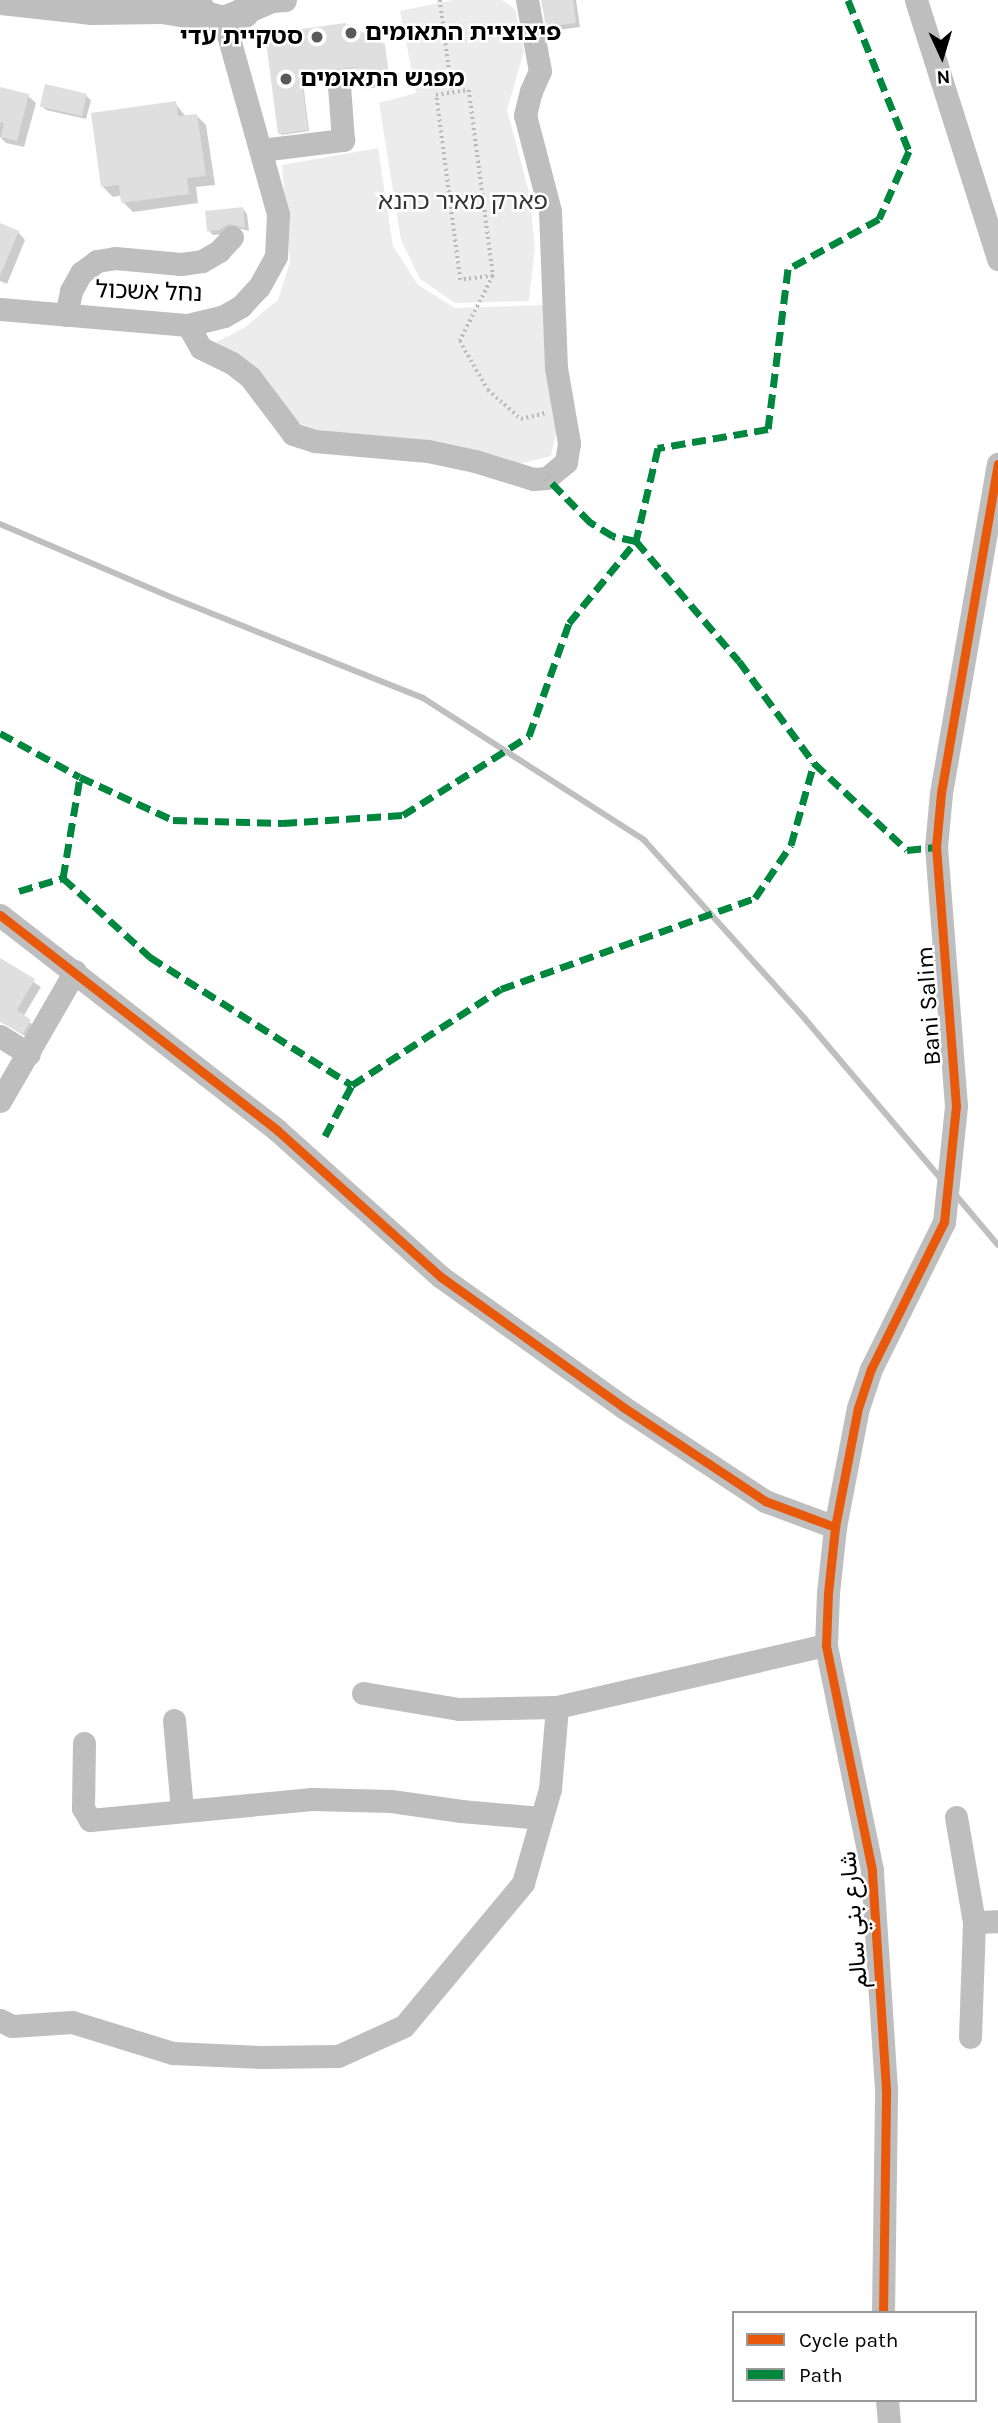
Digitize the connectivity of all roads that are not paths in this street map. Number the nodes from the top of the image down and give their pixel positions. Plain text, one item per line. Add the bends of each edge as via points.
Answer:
1 (285, 0) edge
2 (527, 0) edge
3 (916, 0) edge
4 (0, 1) edge
5 (224, 10) edge
6 (339, 86) dead end
7 (261, 150) junction
8 (232, 237) dead end
9 (998, 259) edge
10 (0, 309) edge
11 (65, 315) junction
12 (188, 325) junction
13 (998, 464) edge
14 (0, 915) edge
15 (75, 971) junction
16 (0, 1036) edge
17 (29, 1054) junction
18 (0, 1101) edge
19 (835, 1527) junction
20 (826, 1645) junction
21 (363, 1693) dead end
22 (557, 1707) junction
23 (174, 1720) dead end
24 (84, 1742) dead end
25 (182, 1809) junction
26 (956, 1817) dead end
27 (541, 1818) junction
28 (998, 1921) edge
29 (974, 1922) junction
30 (0, 2020) edge
31 (970, 2037) dead end
32 (883, 2311) edge
33 (887, 2402) edge
34 (889, 2423) edge

1 - 5 street
2 - 12 street via 540,71 525,115 550,211 556,368 569,443 566,462 547,478 533,480 428,451 315,441 293,434 250,377 201,348
3 - 9 street
4 - 5 main road via 54,8
5 - 7 street, נחל אשכול
6 - 7 street via 343,139
7 - 12 street, נחל אשכול via 278,214 271,270 241,306 209,322
8 - 11 street via 202,261 97,261 81,272
10 - 11 street, נחל אשכול
11 - 12 street, נחל אשכול
13 - 19 street, Bani Salim via 941,793 936,848 956,1107 944,1222 871,1368 858,1408
14 - 15 street
15 - 17 street
15 - 19 street via 277,1130 441,1277 765,1501
16 - 17 street
17 - 18 street
19 - 20 street, شارع بني سالم
20 - 22 street
20 - 32 street, شارع بني سالم via 872,1870 886,2089
21 - 22 street via 459,1709
22 - 27 street via 550,1789
23 - 25 street
24 - 25 street via 83,1808 90,1820
25 - 27 street via 325,1799 391,1801
26 - 29 street
27 - 30 street via 523,1883 413,2016 404,2026 338,2056 173,2053 72,2022 12,2026
28 - 29 street
29 - 31 street
33 - 34 street

